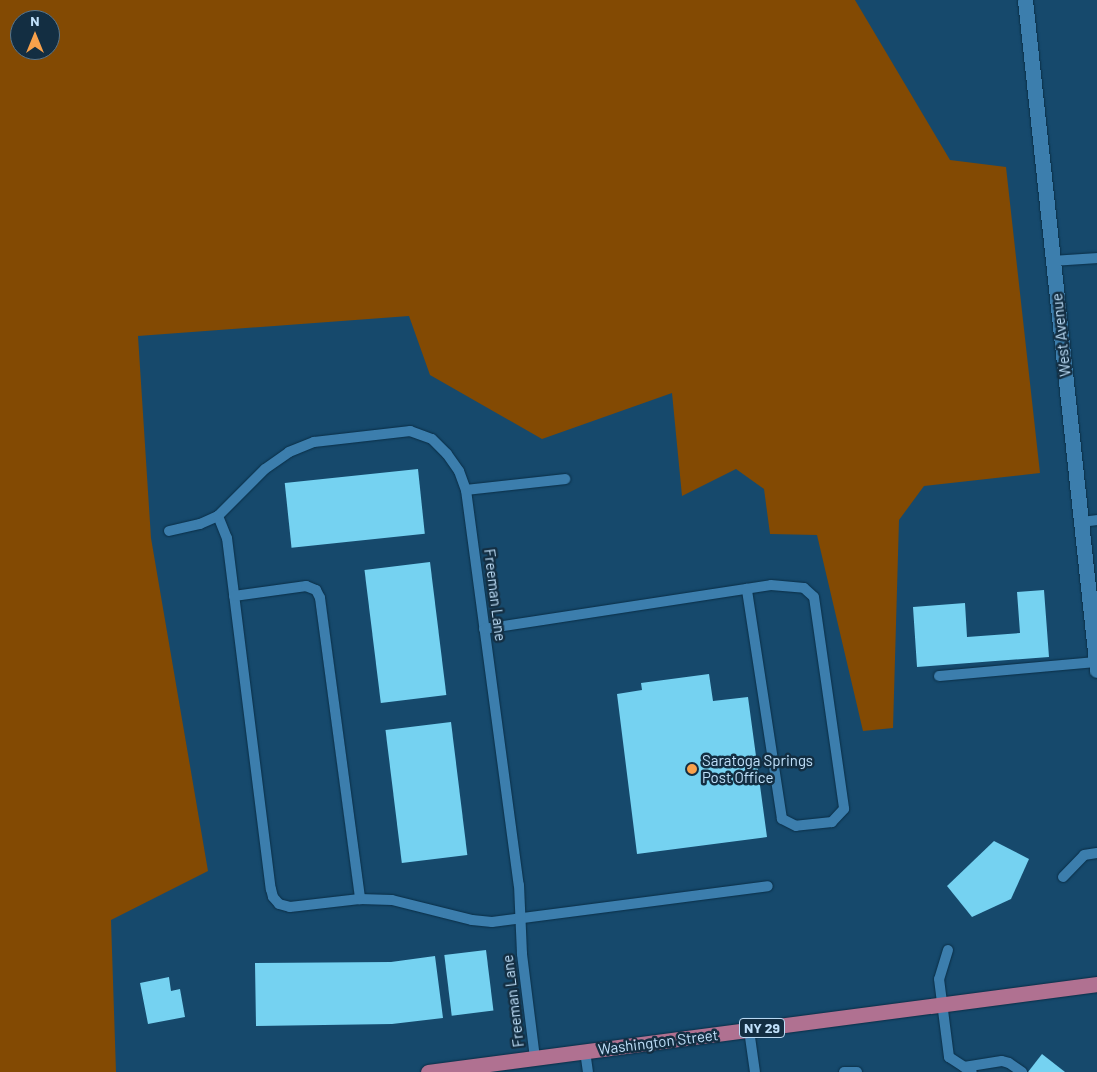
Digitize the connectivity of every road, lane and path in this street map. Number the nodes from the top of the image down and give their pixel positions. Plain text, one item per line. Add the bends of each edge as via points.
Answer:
1 (1025, 0) edge
2 (1097, 258) edge
3 (1053, 261) junction
4 (565, 479) dead end
5 (466, 490) junction
6 (218, 516) junction
7 (1097, 520) edge
8 (1081, 522) junction
9 (169, 531) dead end
10 (748, 589) junction
11 (234, 596) junction
12 (1095, 621) edge
13 (484, 629) junction
14 (1097, 666) edge
15 (939, 676) dead end
16 (1097, 853) edge
17 (1063, 876) dead end
18 (768, 886) dead end
19 (360, 899) junction
20 (521, 919) junction
21 (948, 950) dead end
22 (1097, 984) edge
23 (942, 1005) junction
24 (749, 1030) junction
25 (585, 1051) junction
26 (535, 1058) junction
27 (508, 1067) edge
28 (968, 1069) edge
29 (428, 1072) edge
30 (588, 1072) edge
31 (755, 1072) edge
32 (844, 1072) edge
33 (857, 1072) edge
34 (1022, 1072) edge

1 - 3 street, West Avenue
2 - 3 lane
3 - 8 street, West Avenue
4 - 5 lane
5 - 6 lane, Freeman Lane via 448,454 432,439 410,431 387,432 314,442 289,452 265,469
5 - 13 lane, Freeman Lane
6 - 9 lane, Freeman Lane
6 - 11 lane via 227,538
7 - 8 lane
8 - 12 street, West Avenue
10 - 10 lane via 771,585 804,588 814,597 844,809 832,822 796,826 782,820
10 - 13 lane
11 - 19 lane via 273,897 290,907
11 - 19 lane via 306,586 316,590 320,598
12 - 14 street, West Avenue
13 - 20 lane, Freeman Lane
14 - 15 lane
16 - 17 lane via 1084,855
18 - 20 lane
19 - 20 lane via 392,900 472,920
20 - 26 lane, Freeman Lane via 522,954
21 - 23 lane via 939,979
22 - 23 highway, Washington Street / NY 29
23 - 24 highway, Washington Street / NY 29
23 - 28 lane via 949,1057
24 - 25 highway, Washington Street / NY 29
24 - 31 lane
25 - 26 highway, Washington Street / NY 29
25 - 30 lane
26 - 27 highway, Washington Street / NY 29
27 - 29 highway, Washington Street / NY 29
28 - 34 lane via 1002,1061
32 - 33 lane

